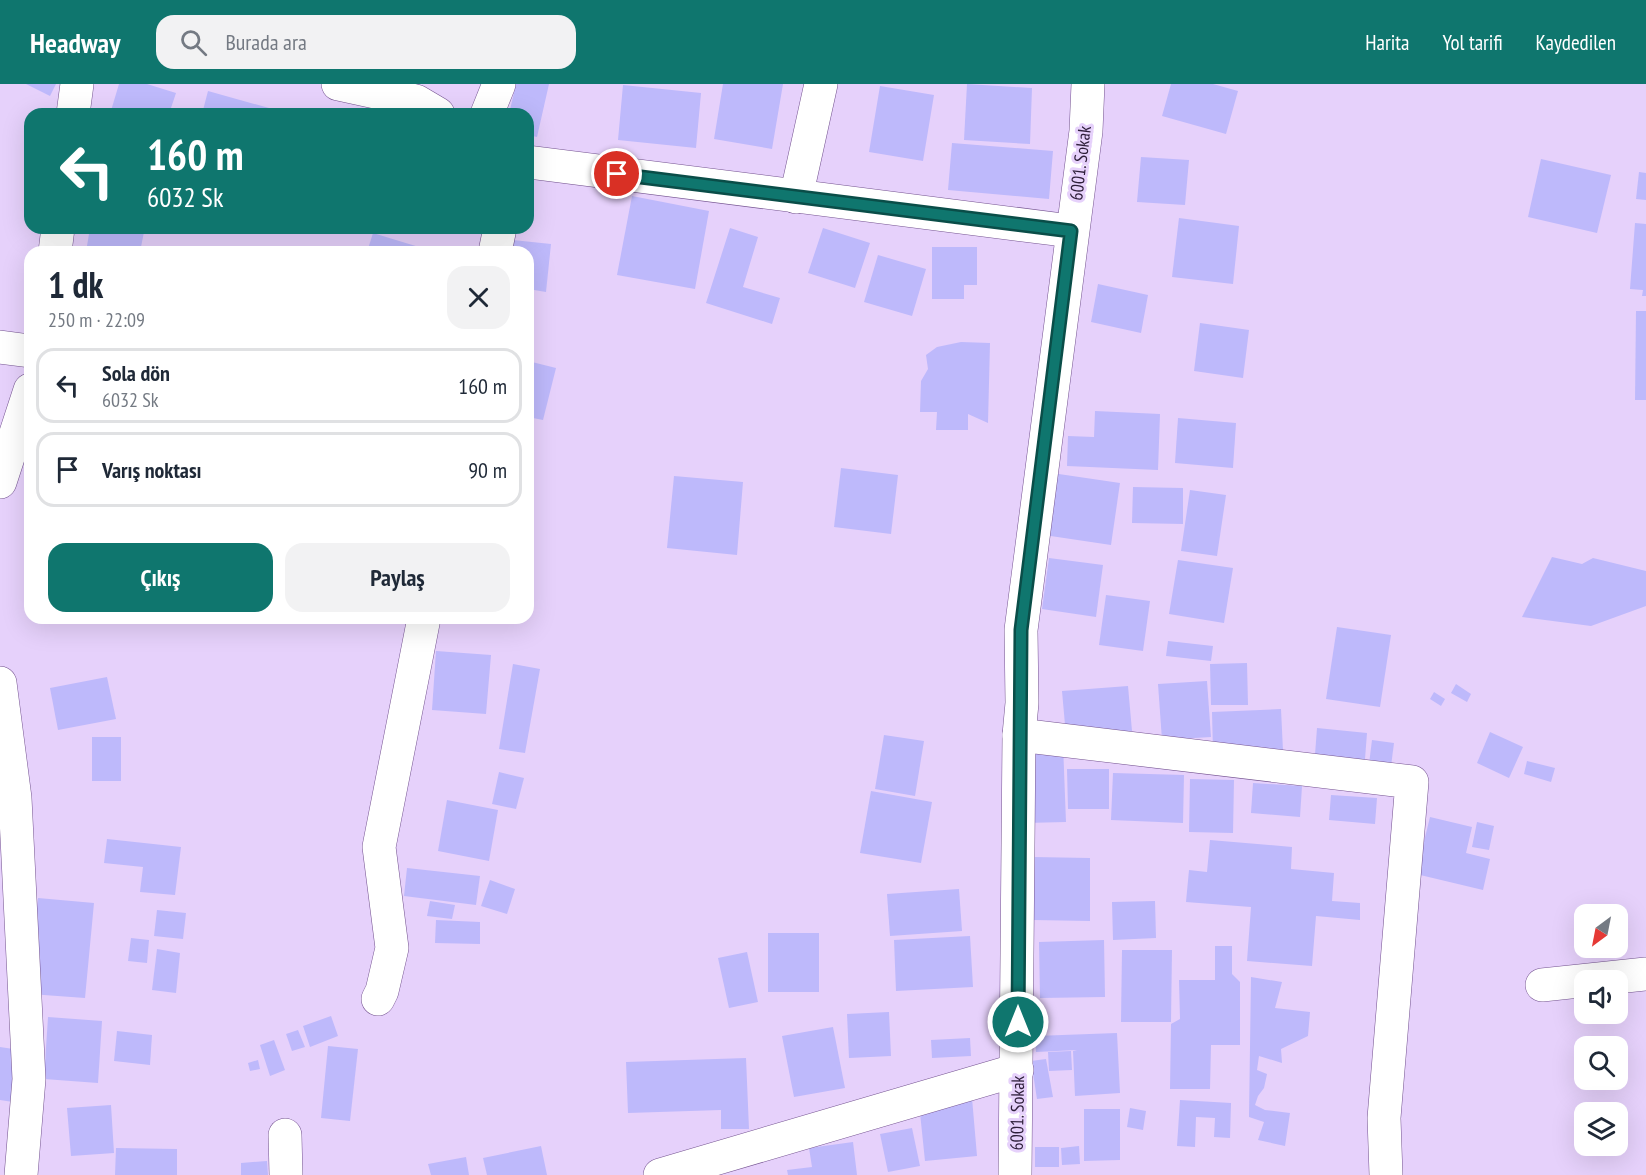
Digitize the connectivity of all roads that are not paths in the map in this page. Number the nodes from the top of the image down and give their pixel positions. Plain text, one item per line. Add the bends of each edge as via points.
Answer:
1 (77, 84) edge
2 (338, 84) edge
3 (499, 84) edge
4 (820, 84) edge
5 (1088, 84) edge
6 (74, 108) edge
7 (428, 108) edge
8 (489, 108) edge
9 (534, 163) edge
10 (796, 197) junction
11 (1071, 231) junction
12 (0, 347) edge
13 (24, 350) edge
14 (24, 408) edge
15 (0, 482) edge
16 (423, 624) edge
17 (0, 683) edge
18 (1019, 735) junction
19 (8, 797) edge
20 (1646, 974) edge
21 (1542, 985) dead end
22 (378, 999) dead end
23 (1017, 1070) junction
24 (285, 1135) dead end
25 (21, 1175) edge
26 (286, 1175) edge
27 (660, 1175) edge
28 (1015, 1175) edge
29 (1386, 1175) edge

1 - 6 street
2 - 7 street via 416,101
3 - 8 street
4 - 10 street
5 - 11 street, 6001. Sokak via 1086,131
9 - 10 street
10 - 11 street
11 - 18 street, 6001. Sokak via 1021,630
12 - 13 street
14 - 15 street
16 - 22 street via 379,847 392,948
17 - 19 street
18 - 23 street, 6001. Sokak
18 - 29 street via 1413,782 1384,1118
19 - 25 street via 29,1078
20 - 21 street
23 - 27 street
23 - 28 street, 6001. Sokak
24 - 26 street

